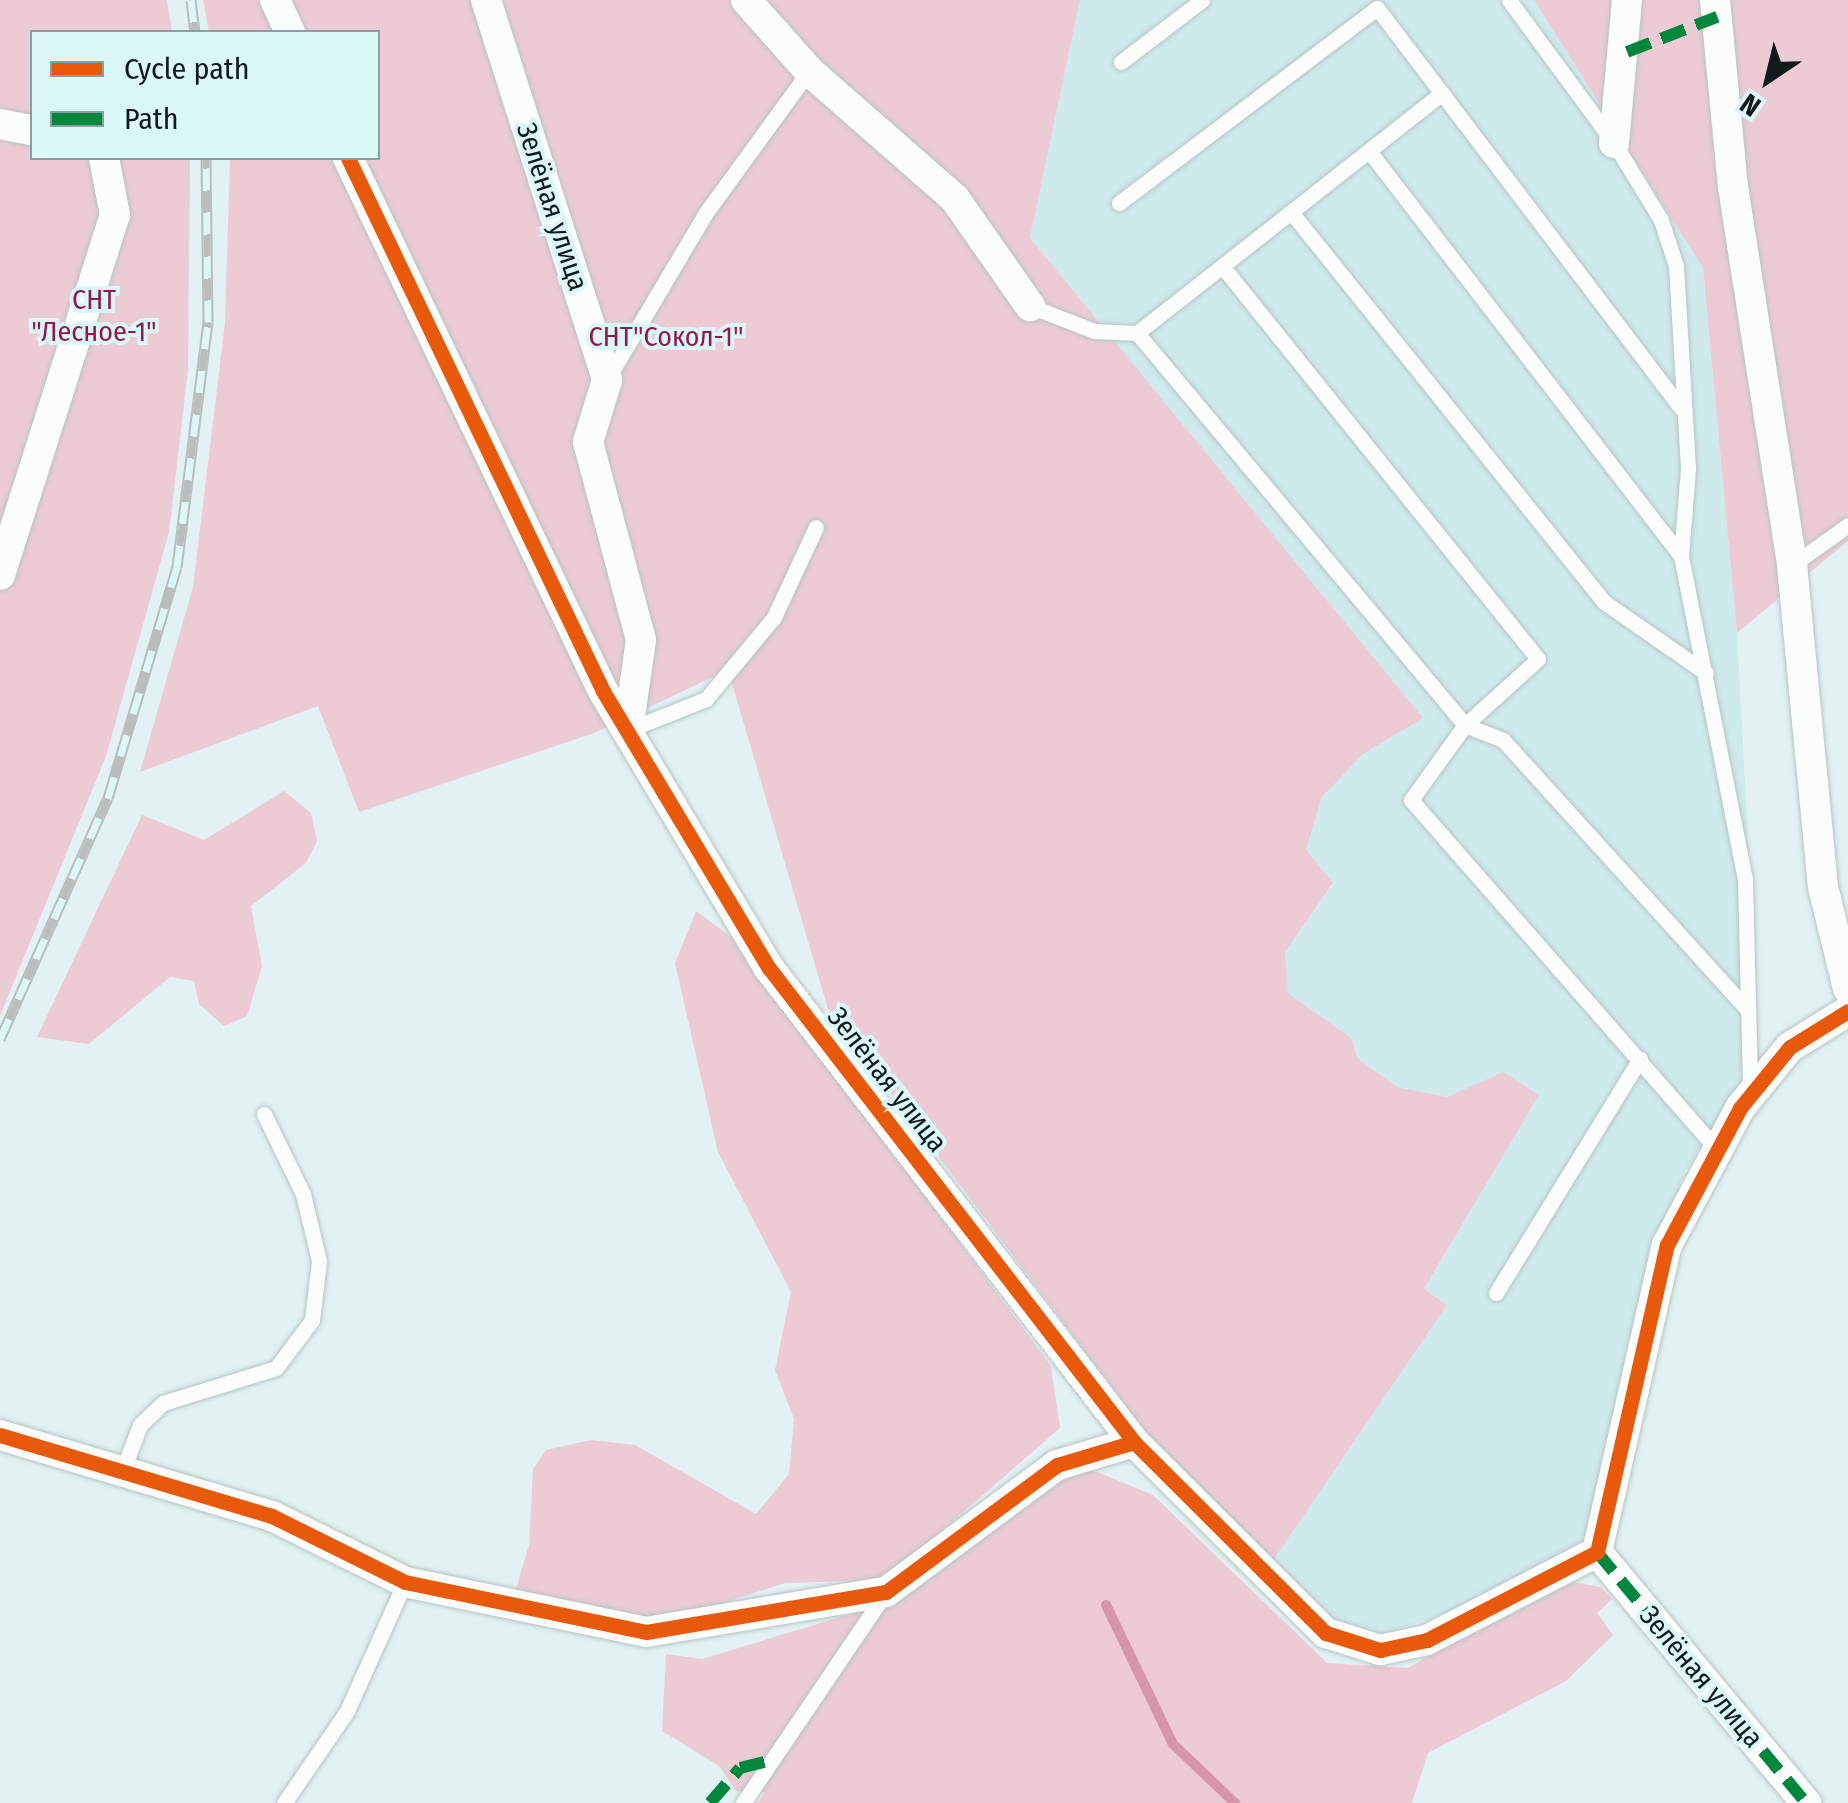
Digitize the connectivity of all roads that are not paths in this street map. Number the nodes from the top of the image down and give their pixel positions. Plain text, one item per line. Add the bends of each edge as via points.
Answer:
1 (275, 0) edge
2 (486, 0) edge
3 (746, 0) edge
4 (1202, 0) edge
5 (1509, 0) edge
6 (1627, 0) edge
7 (1715, 0) edge
8 (289, 30) edge
9 (1121, 62) dead end
10 (809, 70) junction
11 (1442, 93) junction
12 (0, 124) edge
13 (30, 130) edge
14 (1614, 143) junction
15 (1368, 151) junction
16 (104, 160) edge
17 (349, 160) edge
18 (1119, 203) dead end
19 (1291, 212) junction
20 (1222, 266) junction
21 (1030, 306) joint
22 (1137, 333) junction
23 (607, 380) junction
24 (1682, 409) junction
25 (1848, 524) edge
26 (816, 527) dead end
27 (1682, 556) junction
28 (1792, 564) junction
29 (0, 576) edge
30 (1706, 673) junction
31 (1466, 724) junction
32 (628, 730) junction
33 (1848, 989) edge
34 (1748, 1010) junction
35 (1848, 1011) edge
36 (1640, 1060) junction
37 (1750, 1096) junction
38 (264, 1114) dead end
39 (1716, 1148) junction
40 (1496, 1293) dead end
41 (0, 1435) edge
42 (1134, 1442) junction
43 (120, 1475) junction
44 (1597, 1552) junction
45 (406, 1582) junction
46 (886, 1592) junction
47 (284, 1803) edge
48 (743, 1803) edge
49 (1806, 1803) edge

1 - 8 street
2 - 23 street, Зелёная улица
3 - 10 street
4 - 9 lane
5 - 14 lane
6 - 14 street
7 - 28 street via 1732,186
10 - 21 street via 955,200
10 - 23 lane via 704,214
11 - 15 lane
11 - 18 lane via 1377,8
11 - 24 lane
12 - 13 street
14 - 24 lane via 1661,220 1676,266
15 - 19 lane
15 - 27 lane
16 - 29 street via 115,215
17 - 32 street, Зелёная улица
19 - 20 lane
19 - 30 lane via 1604,602
20 - 22 lane
20 - 31 lane via 1538,659
21 - 22 lane via 1094,330
22 - 31 lane
23 - 32 street via 588,442 641,640
24 - 27 lane
25 - 28 lane
26 - 32 lane via 774,617 706,700
27 - 30 lane
28 - 33 street via 1824,887
30 - 34 lane via 1745,879
31 - 34 lane via 1503,740
31 - 36 lane via 1411,800
32 - 42 street, Зелёная улица via 769,968
34 - 37 lane
35 - 37 street via 1790,1047
36 - 39 lane
36 - 40 lane
37 - 39 street
38 - 43 lane via 302,1194 319,1261 312,1320 276,1368 163,1404 140,1425
39 - 44 street via 1667,1245
41 - 43 street
42 - 44 street, Зелёная улица via 1326,1632 1380,1650 1427,1640
42 - 46 street via 1057,1465
43 - 45 street via 272,1516
44 - 49 street, Зелёная улица
45 - 46 street via 646,1632
45 - 47 lane via 347,1711
46 - 48 lane

